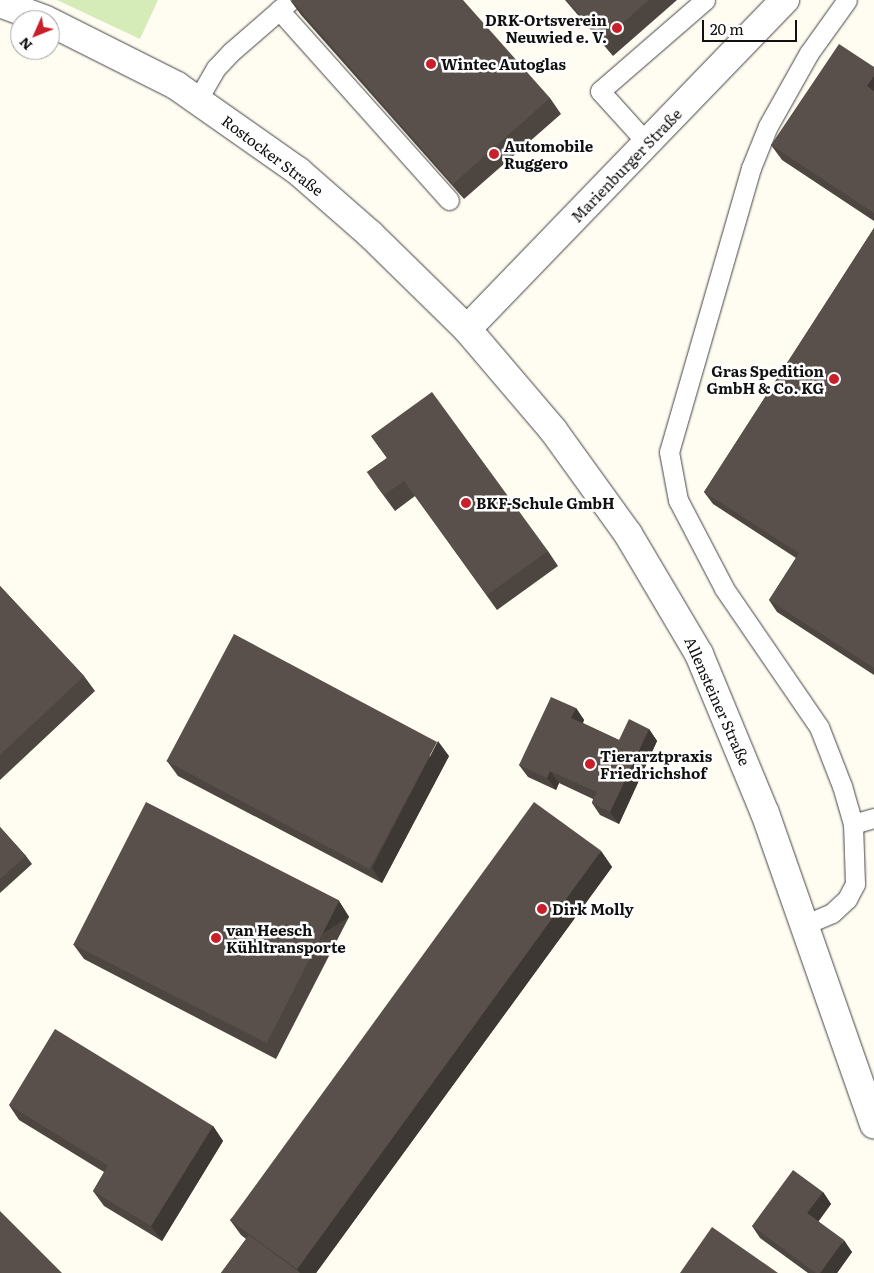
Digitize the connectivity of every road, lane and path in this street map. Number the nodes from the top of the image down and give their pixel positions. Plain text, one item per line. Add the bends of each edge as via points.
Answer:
1 (705, 0) edge
2 (847, 0) edge
3 (0, 3) edge
4 (773, 4) edge
5 (285, 5) edge
6 (19, 10) edge
7 (60, 27) edge
8 (198, 99) junction
9 (647, 143) junction
10 (449, 200) edge
11 (467, 329) junction
12 (874, 818) edge
13 (853, 824) junction
14 (804, 925) junction
15 (874, 1125) edge

1 - 9 lane via 600,91
2 - 13 lane via 809,54 768,126 751,168 669,452 678,500 724,588 819,727
3 - 6 street
4 - 9 street, Marienburger Straße
5 - 8 lane via 216,68
5 - 10 lane
7 - 8 street, Rostocker Straße via 133,61
8 - 11 street, Rostocker Straße via 259,142 334,202
9 - 11 street, Marienburger Straße
11 - 14 street, Allensteiner Straße via 553,430 628,534 676,611 700,654 732,729
12 - 13 lane
13 - 14 lane via 855,884 847,899 832,912
14 - 15 street, Allensteiner Straße

